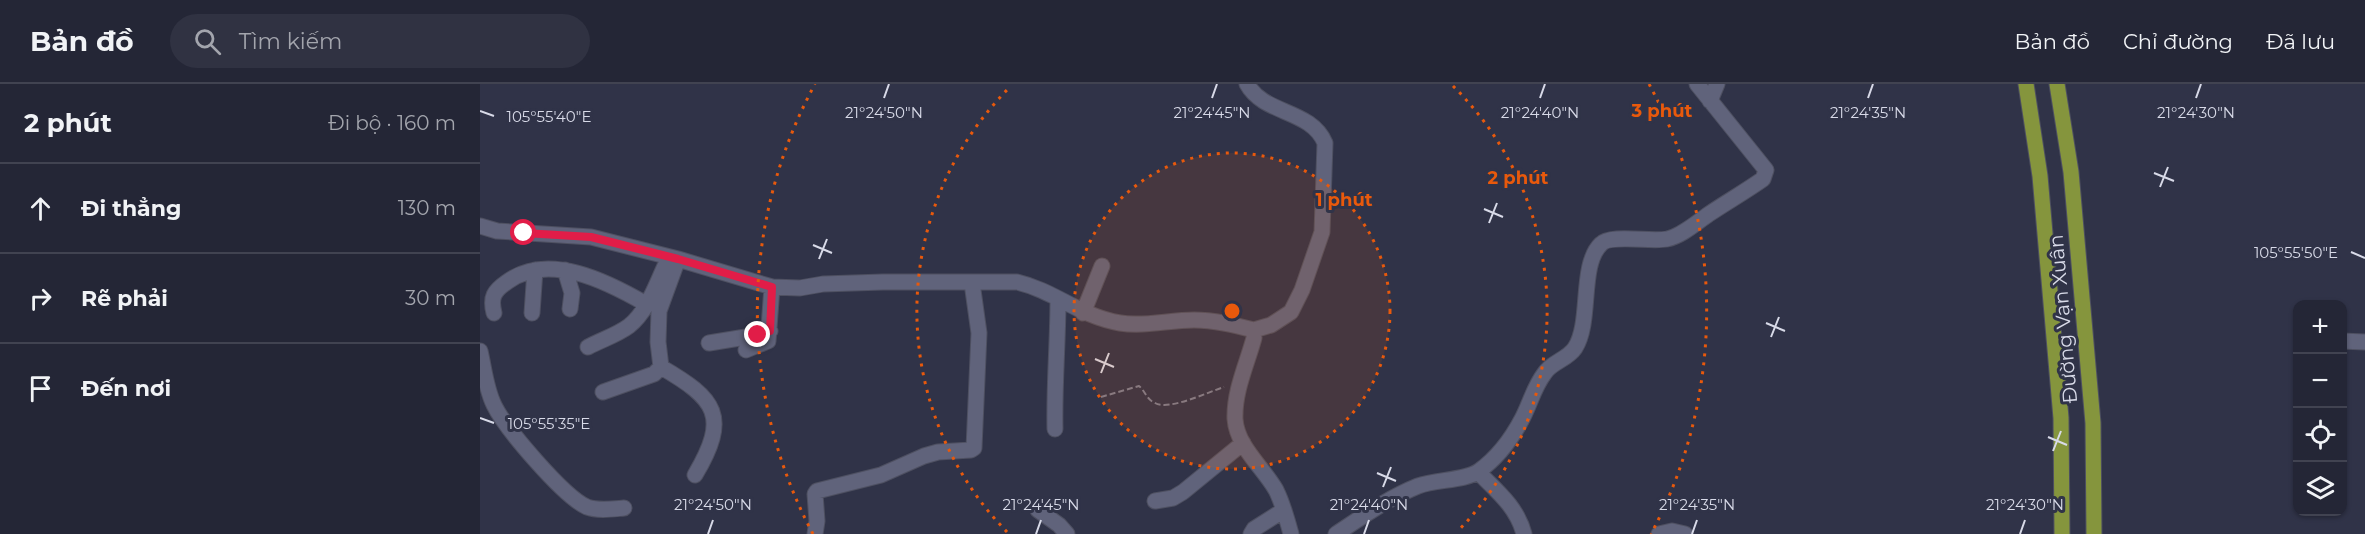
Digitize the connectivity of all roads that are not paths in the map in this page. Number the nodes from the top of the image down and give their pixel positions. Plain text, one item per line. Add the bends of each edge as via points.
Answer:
1 (1247, 84) edge
2 (1697, 84) edge
3 (1717, 84) edge
4 (2026, 84) edge
5 (2057, 84) edge
6 (1710, 101) junction
7 (480, 226) edge
8 (674, 258) junction
9 (1102, 266) dead end
10 (535, 270) junction
11 (565, 270) junction
12 (972, 283) junction
13 (772, 287) junction
14 (1058, 299) junction
15 (646, 304) junction
16 (570, 309) dead end
17 (494, 313) dead end
18 (532, 313) dead end
19 (1083, 313) junction
20 (1254, 330) junction
21 (770, 331) junction
22 (2347, 341) edge
23 (2365, 342) edge
24 (709, 344) dead end
25 (588, 347) dead end
26 (746, 350) dead end
27 (480, 351) edge
28 (661, 367) junction
29 (603, 392) dead end
30 (1055, 429) dead end
31 (1244, 443) junction
32 (1478, 472) junction
33 (695, 475) dead end
34 (1155, 501) dead end
35 (624, 507) dead end
36 (1038, 510) dead end
37 (1284, 510) junction
38 (815, 534) edge
39 (1067, 534) edge
40 (1251, 534) edge
41 (1291, 534) edge
42 (1336, 534) edge
43 (1524, 534) edge
44 (1659, 534) edge
45 (1685, 534) edge
46 (2062, 534) edge
47 (2094, 534) edge

1 - 20 street via 1263,100 1317,128 1325,142 1326,159 1322,232 1296,304 1284,319
2 - 6 street
3 - 6 street
4 - 46 main road, Đường Vạn Xuân via 2040,176 2061,418
5 - 47 main road, Đường Vạn Xuân via 2071,172 2093,423
6 - 32 street via 1766,170 1759,182 1671,238 1619,238 1602,242 1591,262 1583,324 1574,350 1544,373 1506,444
7 - 8 street via 497,231 591,237
8 - 13 street
8 - 15 street
8 - 28 street via 659,311
9 - 19 street
10 - 11 street
10 - 17 street via 515,275 495,292
10 - 18 street
11 - 15 street via 601,280
11 - 16 street via 572,293
12 - 13 street
12 - 14 street via 1017,282 1035,286
12 - 38 street via 979,333 974,448 938,452 881,475 818,491
13 - 21 street
14 - 19 street
14 - 30 street
15 - 25 street via 627,327
19 - 20 street via 1122,323 1195,320
20 - 31 street via 1237,396 1235,419
21 - 24 street
21 - 26 street via 768,341
22 - 23 street
27 - 35 street via 492,402 506,427 528,452 588,507
28 - 29 street via 654,374
28 - 33 street via 694,388 714,412 716,423
31 - 34 street via 1183,492
31 - 37 street via 1276,489
32 - 42 street via 1421,485
32 - 43 street via 1514,509
36 - 39 street
37 - 40 street
37 - 41 street
44 - 45 street

